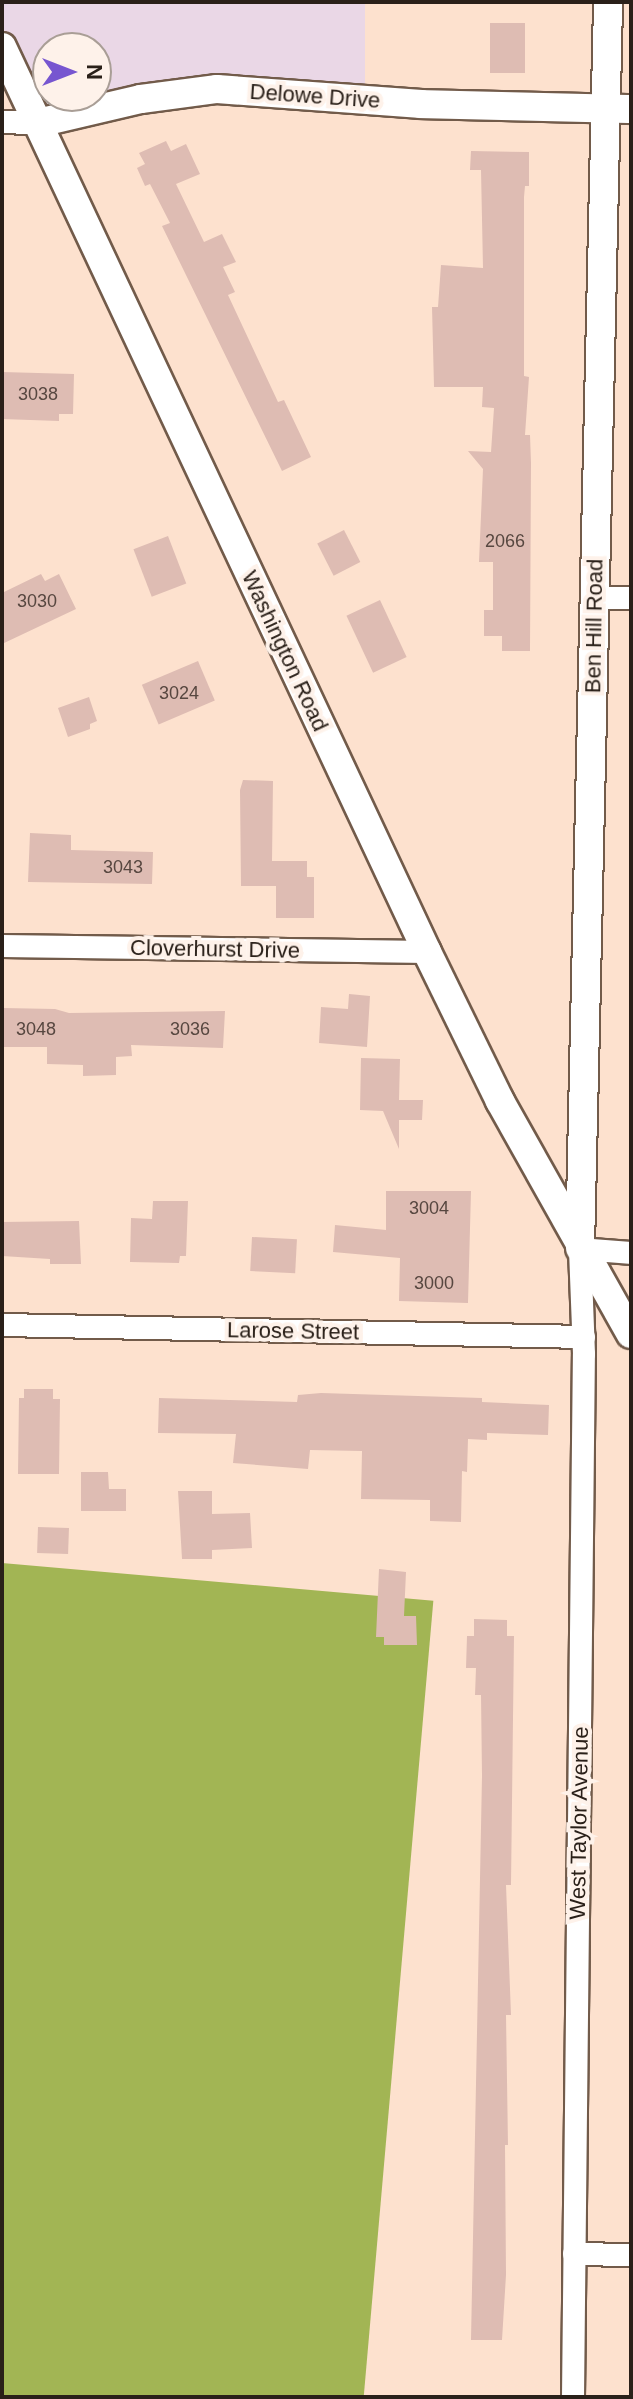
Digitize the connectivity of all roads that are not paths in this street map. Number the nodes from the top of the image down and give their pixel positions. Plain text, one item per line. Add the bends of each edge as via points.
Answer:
1 (608, 2) edge
2 (2, 47) edge
3 (618, 108) edge
4 (2, 122) edge
5 (38, 123) junction
6 (595, 598) junction
7 (631, 598) edge
8 (2, 946) edge
9 (427, 952) junction
10 (580, 1249) junction
11 (631, 1253) edge
12 (2, 1325) edge
13 (630, 1330) edge
14 (584, 1337) junction
15 (574, 2254) junction
16 (631, 2255) edge
17 (573, 2397) edge

1 - 3 street, Ben Hill Road
2 - 5 street, Washington Road
3 - 5 street, Delowe Drive via 421,104 217,89 141,99
3 - 6 street, Ben Hill Road
4 - 5 street, Delowe Drive
5 - 9 street, Washington Road
6 - 7 street
6 - 10 street, Ben Hill Road
8 - 9 street, Cloverhurst Drive
9 - 10 street, Washington Road
10 - 11 street
10 - 13 street, Washington Road
10 - 14 street, West Taylor Avenue
12 - 14 street, Larose Street
14 - 15 street, West Taylor Avenue
15 - 16 street
15 - 17 street, West Taylor Avenue

